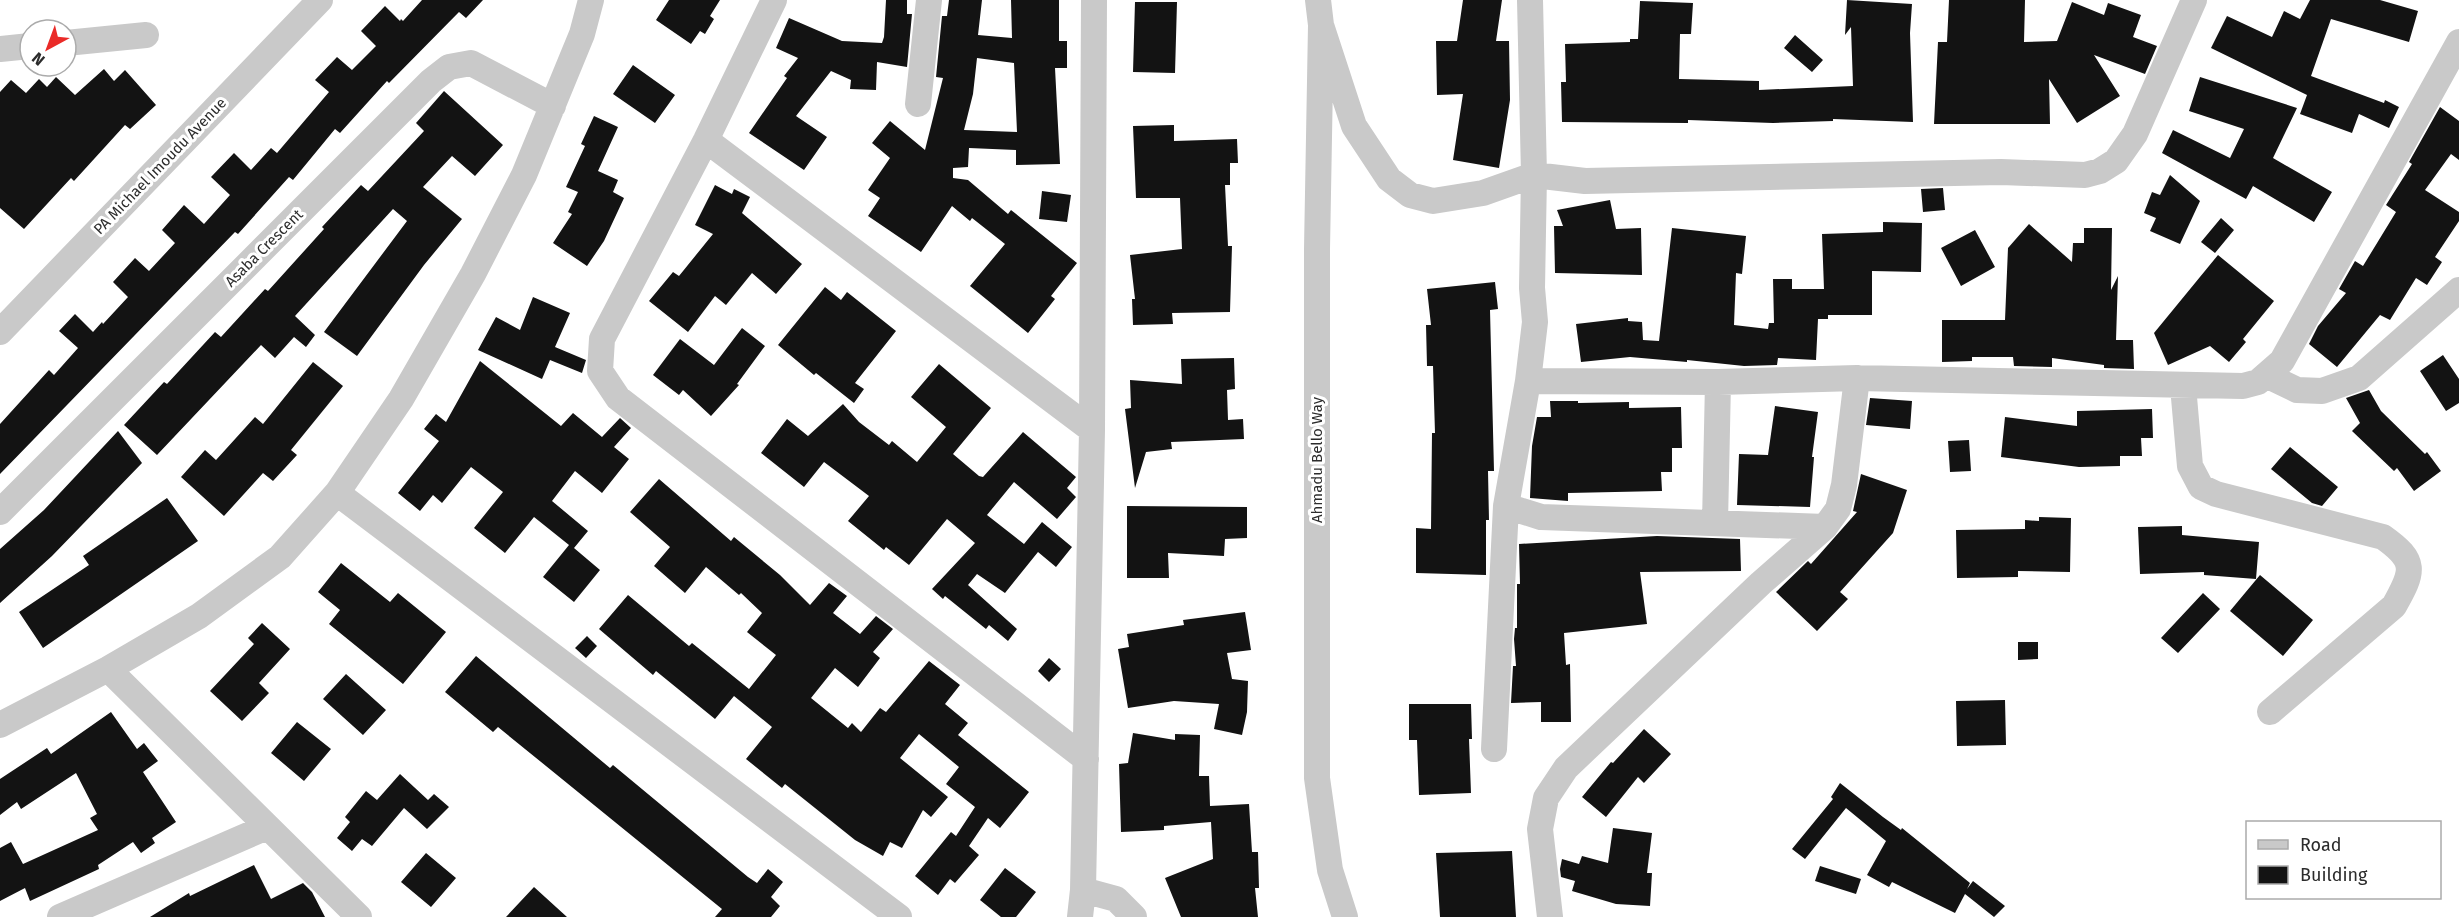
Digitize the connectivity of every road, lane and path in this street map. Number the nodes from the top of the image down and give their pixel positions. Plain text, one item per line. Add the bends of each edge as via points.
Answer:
1 (320, 0) edge
2 (591, 0) edge
3 (774, 0) edge
4 (929, 0) edge
5 (1094, 0) edge
6 (1318, 0) edge
7 (1530, 0) edge
8 (2194, 0) edge
9 (1320, 26) junction
10 (146, 35) dead end
11 (78, 42) edge
12 (2459, 42) edge
13 (18, 47) edge
14 (0, 49) edge
15 (918, 104) dead end
16 (553, 106) junction
17 (706, 140) junction
18 (1534, 175) junction
19 (2459, 290) edge
20 (0, 332) edge
21 (2266, 375) junction
22 (1857, 378) junction
23 (1528, 381) junction
24 (1718, 382) junction
25 (2183, 386) junction
26 (1092, 430) junction
27 (338, 493) junction
28 (1506, 506) junction
29 (0, 512) edge
30 (1715, 523) junction
31 (1826, 527) junction
32 (108, 669) junction
33 (2270, 712) dead end
34 (0, 725) edge
35 (1494, 749) dead end
36 (1086, 759) junction
37 (267, 827) junction
38 (1083, 890) junction
39 (60, 917) edge
40 (359, 917) edge
41 (899, 917) edge
42 (1080, 917) edge
43 (1134, 917) edge
44 (1345, 917) edge
45 (1550, 917) edge

1 - 20 street, PA Michael Imoudu Avenue
2 - 16 street via 582,34
3 - 17 street
4 - 15 street
5 - 26 street
6 - 9 street, Ahmadu Bello Way
7 - 18 street
8 - 18 street via 2135,134 2116,161 2085,175 2001,172 1585,181
9 - 18 street via 1354,126 1389,179 1410,195 1433,201 1483,193
9 - 44 street, Ahmadu Bello Way via 1317,778 1330,870
10 - 11 street
12 - 21 street via 2282,362
13 - 14 street
16 - 27 street via 525,175 474,274 401,399
16 - 29 street, Asaba Crescent via 471,63 449,67
17 - 26 street
17 - 36 street via 602,339 600,372 618,398
18 - 23 street via 1535,322
19 - 21 street via 2360,378 2322,391 2297,390
21 - 25 street via 2243,386
22 - 24 street
22 - 25 street
22 - 31 street via 1844,485 1838,509
23 - 24 street
23 - 28 street
24 - 30 street
25 - 33 street via 2190,466 2201,487 2383,537 2409,561 2404,589 2394,606
26 - 36 street
27 - 32 street via 280,557 199,616
27 - 41 street
28 - 30 street via 1541,517
28 - 35 street
30 - 31 street
31 - 45 street via 1761,583 1566,768 1546,798 1540,829
32 - 34 street
32 - 37 street
36 - 38 street
37 - 39 street
37 - 40 street
38 - 42 street
38 - 43 street via 1116,899

